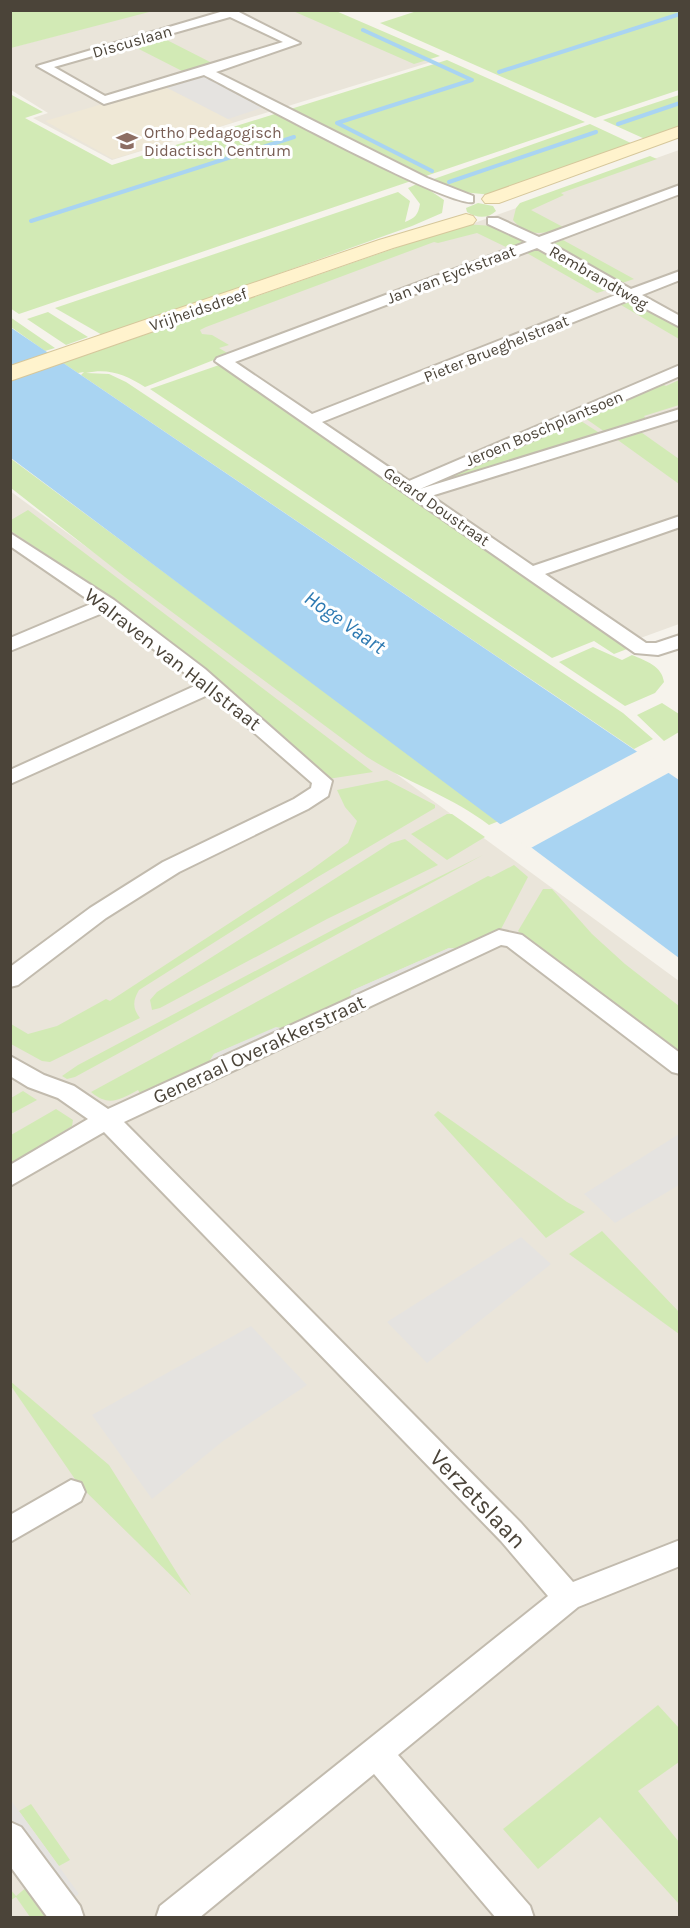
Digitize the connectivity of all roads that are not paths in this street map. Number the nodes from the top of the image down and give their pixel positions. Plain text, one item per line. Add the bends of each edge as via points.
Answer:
1 (205, 71) junction
2 (662, 143) edge
3 (680, 189) edge
4 (461, 209) junction
5 (499, 211) junction
6 (537, 242) junction
7 (680, 275) edge
8 (630, 295) junction
9 (680, 323) edge
10 (223, 361) joint
11 (680, 370) edge
12 (10, 374) edge
13 (680, 414) edge
14 (312, 420) junction
15 (415, 491) junction
16 (680, 521) edge
17 (10, 538) edge
18 (532, 572) junction
19 (107, 604) junction
20 (680, 641) edge
21 (10, 645) edge
22 (213, 685) junction
23 (10, 778) edge
24 (10, 979) edge
25 (10, 1064) edge
26 (680, 1066) edge
27 (106, 1120) junction
28 (10, 1177) edge
29 (71, 1492) dead end
30 (10, 1530) edge
31 (680, 1552) edge
32 (568, 1598) junction
33 (376, 1753) junction
34 (10, 1838) edge
35 (68, 1917) edge
36 (172, 1917) edge
37 (518, 1917) edge

1 - 1 street, Discuslaan via 294,43 231,13 43,66 104,100
1 - 4 street via 437,188
2 - 5 main road
3 - 6 street, Jan van Eyckstraat
4 - 5 main road, Vrijheidsdreef
4 - 12 main road, Vrijheidsdreef via 386,244
5 - 6 street, Rembrandtweg via 518,231
6 - 8 street, Rembrandtweg
6 - 10 street, Jan van Eyckstraat
7 - 8 street, Pieter Brueghelstraat
8 - 9 street, Rembrandtweg
8 - 14 street, Pieter Brueghelstraat
10 - 14 street, Gerard Doustraat
11 - 15 street, Jeroen Boschplantsoen
13 - 15 street, Jeroen Boschplantsoen
14 - 15 street, Gerard Doustraat
15 - 18 street, Gerard Doustraat
16 - 18 street
17 - 19 street, Walraven van Hallstraat
18 - 20 street, Gerard Doustraat via 637,646 651,651
19 - 21 street
19 - 22 street, Walraven van Hallstraat
22 - 23 street
22 - 24 street, Walraven van Hallstraat via 322,781 321,791 302,804 171,867 98,913
25 - 27 street, Verzetslaan via 36,1082 66,1092
26 - 27 street, Generaal Overakkerstraat via 514,940 499,937
27 - 28 street, Generaal Overakkerstraat
27 - 32 street, Verzetslaan via 511,1532
29 - 30 street
31 - 32 street
32 - 33 street
33 - 36 street
33 - 37 street
34 - 35 street

